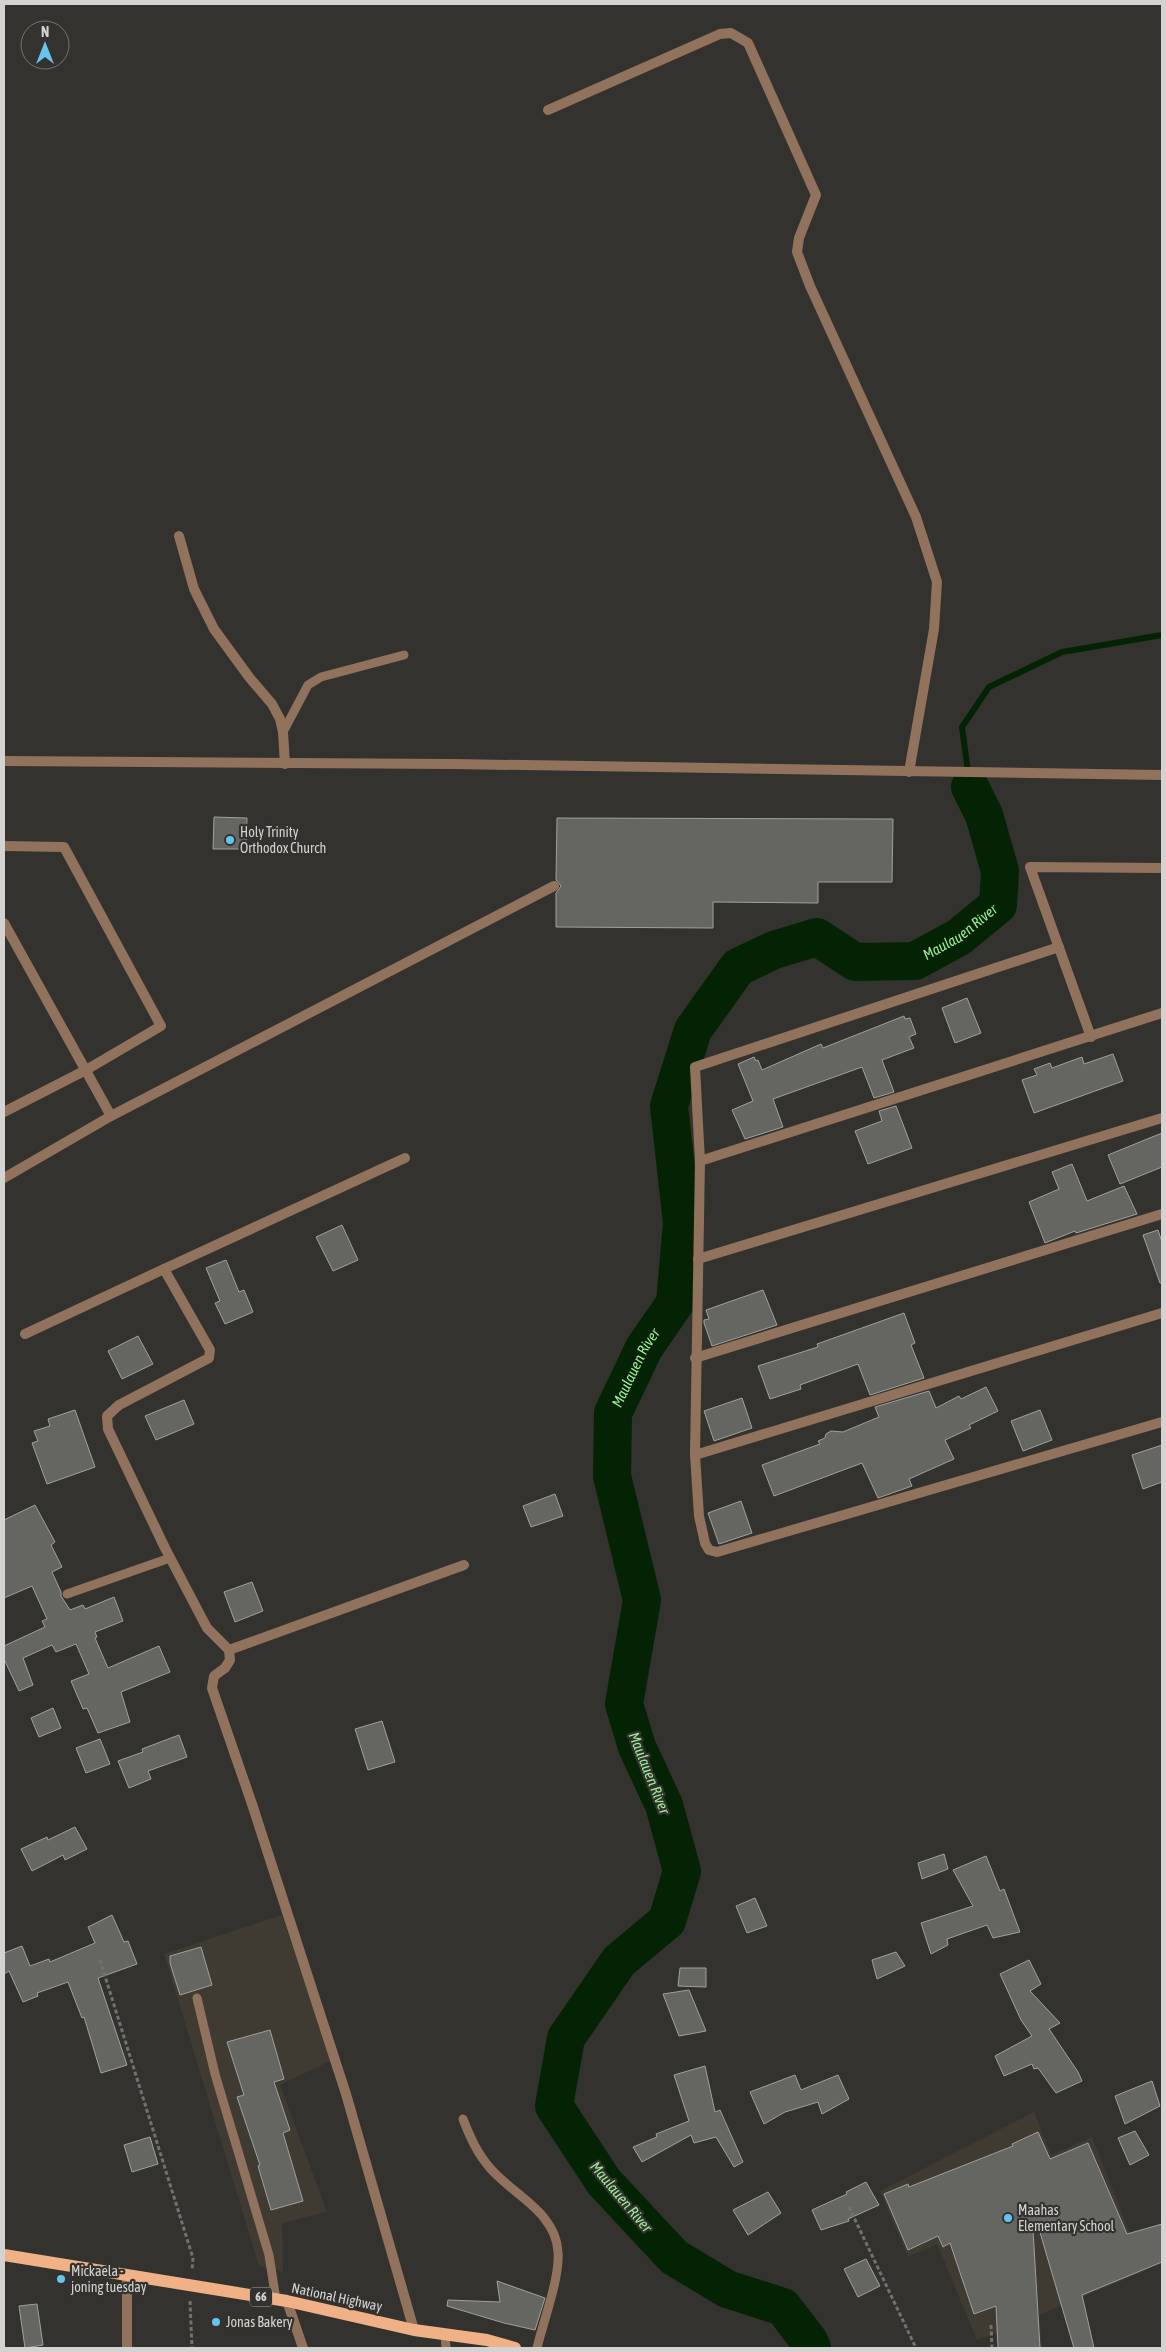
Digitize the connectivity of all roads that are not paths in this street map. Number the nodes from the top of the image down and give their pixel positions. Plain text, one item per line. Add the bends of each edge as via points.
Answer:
1 (548, 110) dead end
2 (179, 536) dead end
3 (404, 655) dead end
4 (283, 732) junction
5 (4, 761) edge
6 (285, 764) junction
7 (912, 772) junction
8 (1162, 775) edge
9 (4, 846) edge
10 (1162, 868) edge
11 (554, 886) dead end
12 (4, 923) edge
13 (1059, 947) junction
14 (1162, 1013) edge
15 (1091, 1037) junction
16 (86, 1070) junction
17 (4, 1112) edge
18 (110, 1116) junction
19 (1162, 1118) edge
20 (405, 1158) dead end
21 (700, 1161) junction
22 (4, 1178) edge
23 (1162, 1214) edge
24 (698, 1259) junction
25 (164, 1269) junction
26 (1162, 1313) edge
27 (25, 1334) dead end
28 (695, 1358) junction
29 (1162, 1422) edge
30 (695, 1455) junction
31 (170, 1558) junction
32 (464, 1564) dead end
33 (67, 1594) dead end
34 (229, 1650) junction
35 (197, 1998) dead end
36 (463, 2119) dead end
37 (4, 2255) edge
38 (127, 2275) junction
39 (281, 2300) junction
40 (414, 2330) junction
41 (445, 2334) junction
42 (127, 2348) edge
43 (304, 2348) edge
44 (446, 2348) edge
45 (516, 2348) edge
46 (537, 2348) edge

1 - 7 street via 720,34 732,33 748,43 816,195 798,238 797,252 916,517 937,582 934,629
2 - 4 street via 194,589 209,620 272,704
3 - 4 lane via 321,677 308,685
4 - 6 street
5 - 6 street
6 - 7 street
7 - 8 street
9 - 16 street via 64,847 161,1026
10 - 13 street via 1030,867
11 - 18 street
12 - 16 street
13 - 15 street
13 - 21 street via 695,1067
14 - 15 street
15 - 21 street
16 - 17 street
16 - 18 street
18 - 22 street
19 - 24 street
20 - 25 street
21 - 24 street
23 - 28 street
24 - 28 street
25 - 27 street
25 - 31 street via 210,1350 209,1358 119,1405 108,1416 108,1429
26 - 30 street
28 - 30 street
29 - 30 street via 717,1552 708,1550 704,1544
31 - 33 lane
31 - 34 street via 207,1628
32 - 34 street
34 - 40 street via 230,1660 214,1676 212,1688 346,2094
35 - 39 lane via 215,2074
36 - 46 lane via 477,2151 491,2170 541,2213 551,2229 558,2251 556,2271
37 - 38 main road, National Highway / 66
38 - 39 main road, National Highway / 66
38 - 42 street
39 - 40 main road, National Highway / 66
39 - 43 street
40 - 41 main road, National Highway / 66
41 - 44 lane
41 - 45 main road, National Highway / 66

